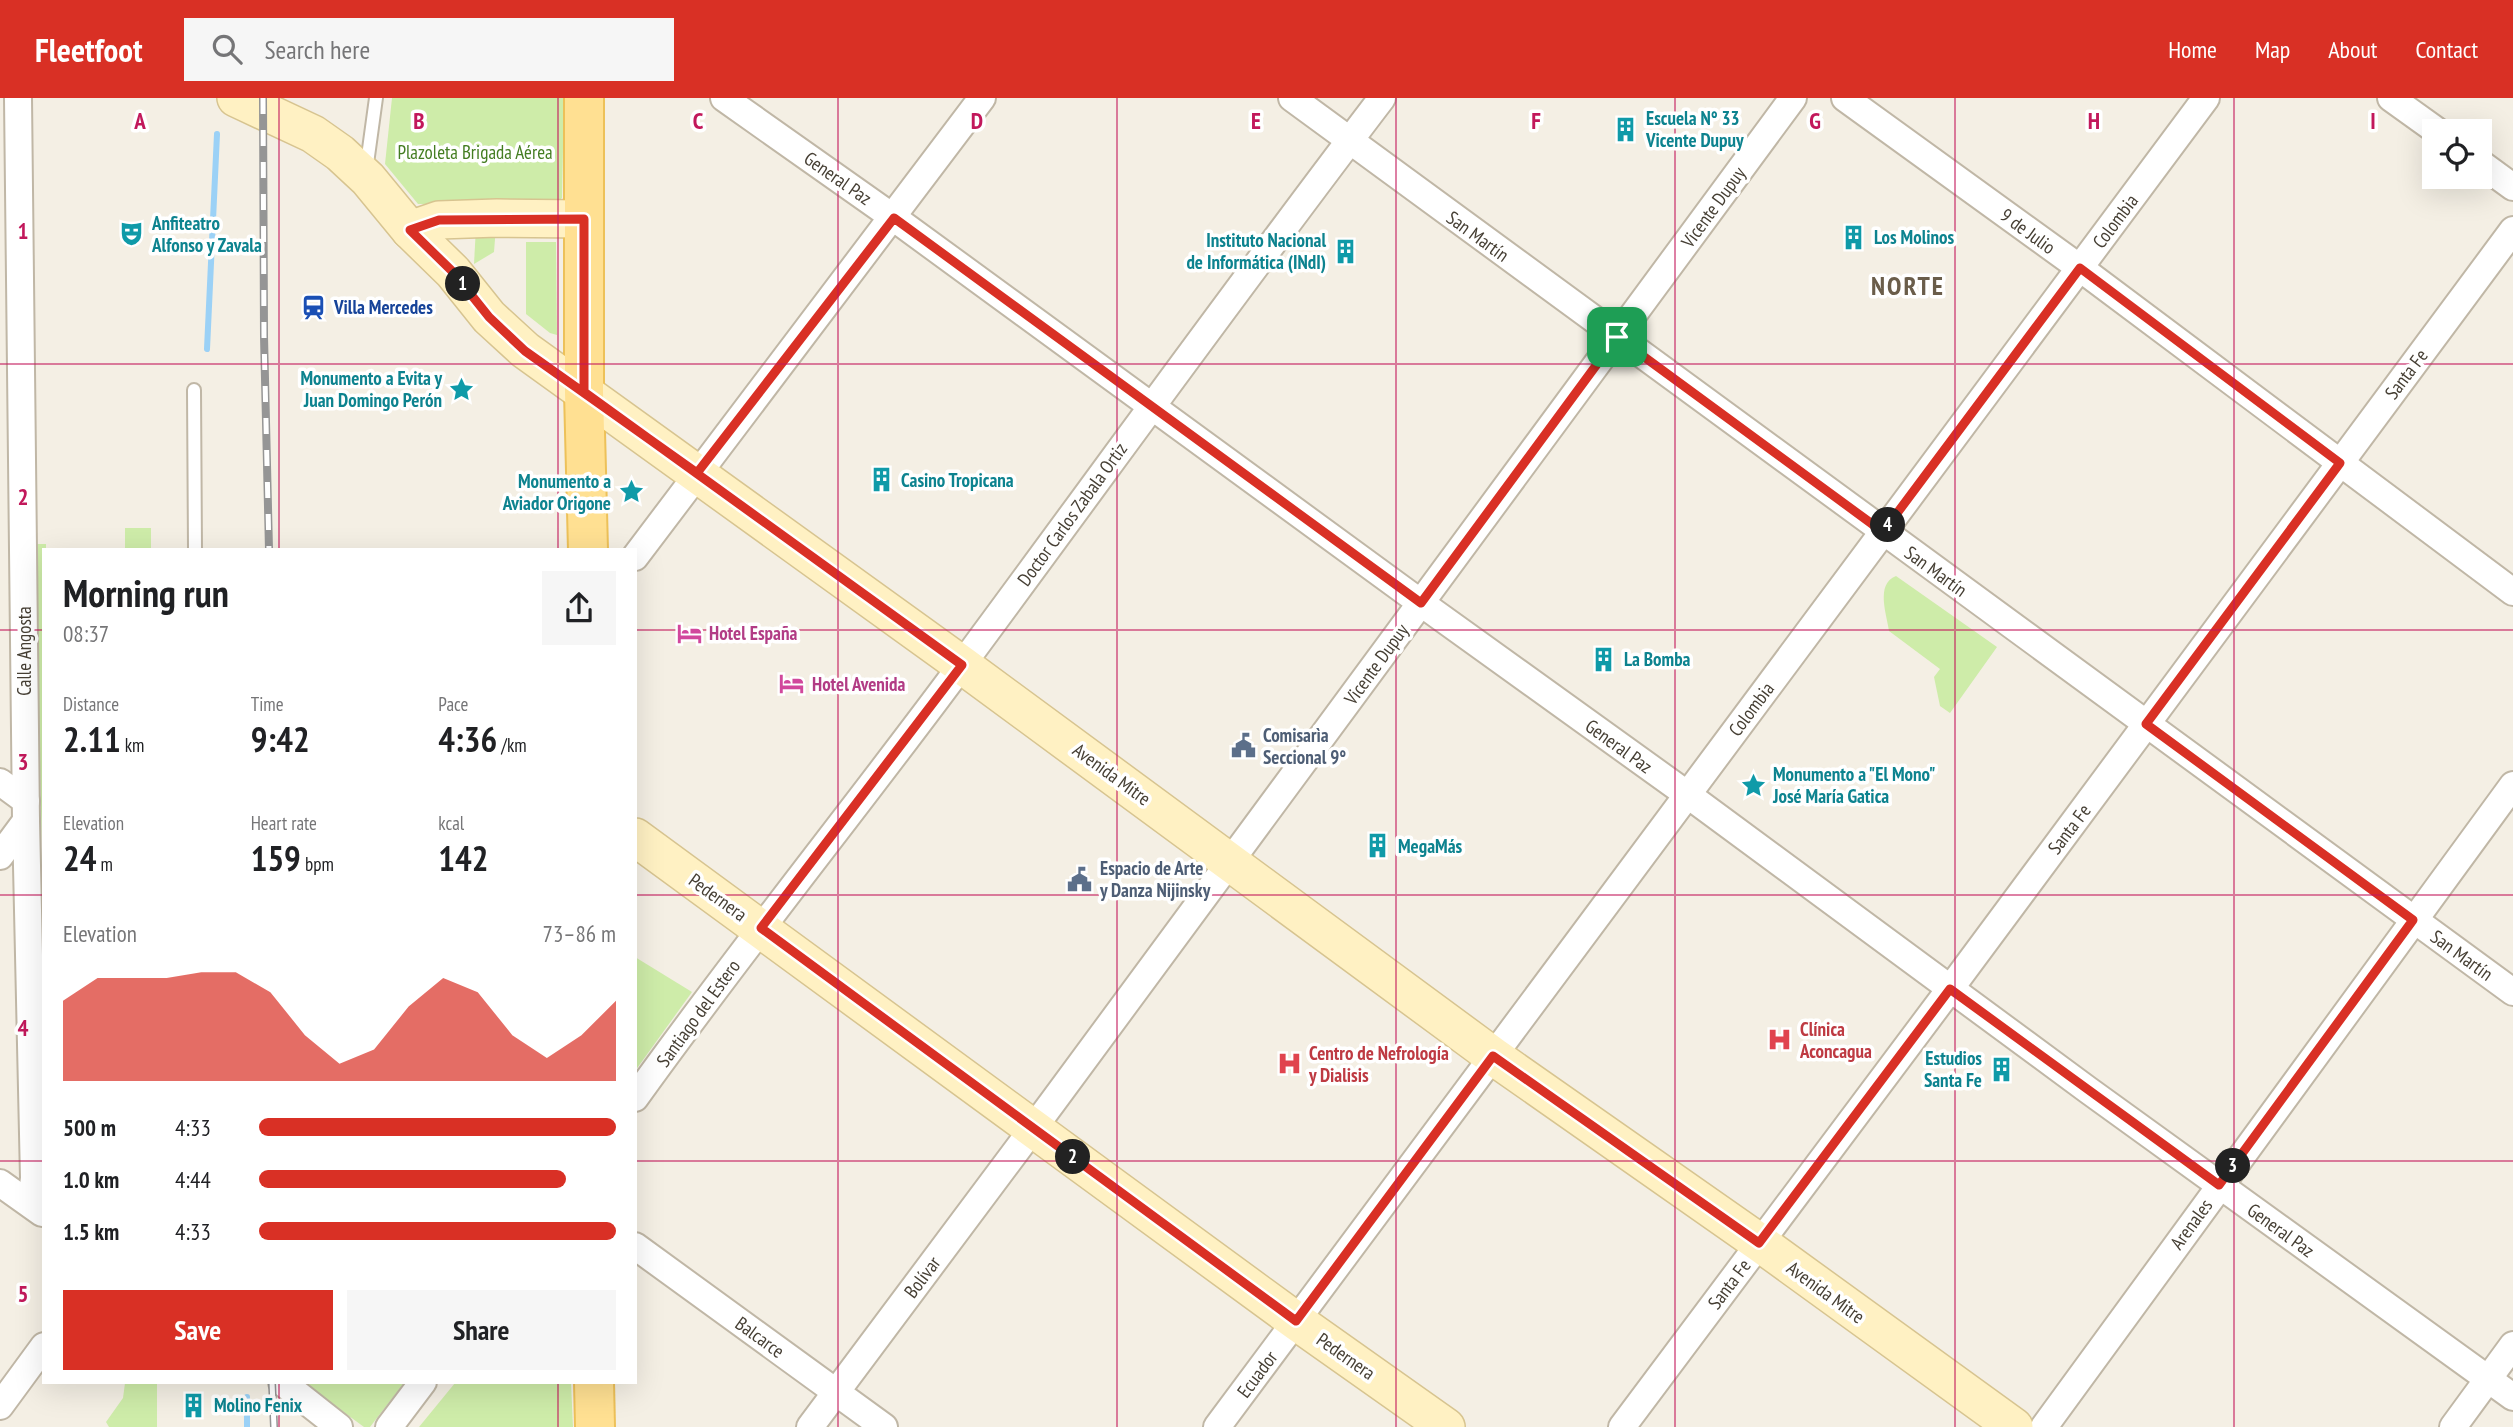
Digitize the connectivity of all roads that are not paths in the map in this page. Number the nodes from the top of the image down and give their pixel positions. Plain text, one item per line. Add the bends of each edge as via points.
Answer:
1 (18, 98) edge
2 (236, 98) edge
3 (376, 98) edge
4 (584, 98) edge
5 (724, 98) edge
6 (982, 98) edge
7 (1292, 98) edge
8 (1382, 98) edge
9 (1793, 98) edge
10 (1846, 98) edge
11 (2206, 98) edge
12 (2391, 98) edge
13 (2422, 120) edge
14 (1349, 141) junction
15 (2492, 172) edge
16 (366, 177) junction
17 (2513, 187) edge
18 (894, 218) junction
19 (584, 219) junction
20 (410, 230) junction
21 (2513, 230) edge
22 (2080, 268) junction
23 (20, 274) junction
24 (0, 306) edge
25 (1617, 337) junction
26 (0, 380) edge
27 (194, 390) dead end
28 (584, 392) junction
29 (22, 396) junction
30 (1151, 406) junction
31 (2340, 463) junction
32 (697, 473) junction
33 (1883, 532) junction
34 (195, 548) edge
35 (588, 548) edge
36 (637, 554) edge
37 (2513, 592) edge
38 (1421, 603) junction
39 (962, 665) junction
40 (2146, 724) junction
41 (0, 782) edge
42 (2513, 785) edge
43 (1688, 795) junction
44 (26, 811) junction
45 (637, 838) edge
46 (0, 856) edge
47 (1230, 861) junction
48 (2413, 920) junction
49 (761, 928) junction
50 (1950, 989) junction
51 (2513, 992) edge
52 (1493, 1056) junction
53 (637, 1095) edge
54 (1034, 1128) junction
55 (0, 1183) edge
56 (2219, 1185) junction
57 (37, 1209) edge
58 (1759, 1243) junction
59 (637, 1247) edge
60 (1296, 1321) junction
61 (2513, 1345) edge
62 (42, 1349) edge
63 (2488, 1379) junction
64 (285, 1384) edge
65 (421, 1384) edge
66 (594, 1384) edge
67 (836, 1392) junction
68 (2513, 1397) edge
69 (0, 1406) edge
70 (340, 1427) edge
71 (389, 1427) edge
72 (596, 1427) edge
73 (810, 1427) edge
74 (884, 1427) edge
75 (1217, 1427) edge
76 (1447, 1427) edge
77 (1622, 1427) edge
78 (2014, 1427) edge
79 (2044, 1427) edge
80 (2452, 1427) edge

1 - 23 street, Calle Angosta
2 - 16 main road, Avenida Mitre via 313,134
3 - 16 lane
4 - 19 main road
5 - 18 street, General Paz
6 - 18 street
7 - 14 street, San Martín
8 - 14 street, Doctor Carlos Zabala Ortiz
9 - 25 street, Vicente Dupuy
10 - 22 street, 9 de Julio
11 - 22 street, Colombia
12 - 13 street
14 - 25 street, San Martín
14 - 30 street, Doctor Carlos Zabala Ortiz
15 - 17 street
16 - 20 main road, Avenida Mitre
18 - 30 street, General Paz
18 - 32 street
19 - 20 main road via 439,220
19 - 28 main road
20 - 28 main road, Avenida Mitre via 525,351
21 - 31 street, Santa Fe
22 - 31 street, 9 de Julio
22 - 33 street, Colombia
23 - 24 street
23 - 29 street, Calle Angosta
25 - 33 street, San Martín
25 - 38 street, Vicente Dupuy
26 - 29 street
27 - 34 lane
28 - 32 main road, Avenida Mitre
28 - 35 main road
29 - 44 street, Calle Angosta
30 - 38 street, General Paz
30 - 39 street, Doctor Carlos Zabala Ortiz
31 - 37 street, 9 de Julio
31 - 40 street, Santa Fe
32 - 36 street
32 - 39 main road, Avenida Mitre
33 - 40 street, San Martín
33 - 43 street, Colombia
38 - 43 street, General Paz
38 - 47 street, Vicente Dupuy
39 - 47 main road, Avenida Mitre
39 - 49 street, Doctor Carlos Zabala Ortiz
40 - 48 street, San Martín
40 - 50 street, Santa Fe
41 - 44 street
42 - 48 street, Arenales
43 - 50 street, General Paz
43 - 52 street, Colombia
44 - 46 street
44 - 57 street, Calle Angosta
45 - 49 main road, Pedernera
47 - 52 main road, Avenida Mitre
47 - 54 street, Vicente Dupuy
48 - 51 street, San Martín
48 - 56 street, Arenales
49 - 53 street, Santiago del Estero
49 - 54 main road, Pedernera
50 - 56 street, General Paz
50 - 58 street, Santa Fe
52 - 58 main road, Avenida Mitre
52 - 60 street, Colombia
54 - 60 main road, Pedernera
54 - 67 street, Bolívar
55 - 57 street
56 - 63 street, General Paz
56 - 79 street, Arenales
58 - 77 street, Santa Fe
58 - 78 main road, Avenida Mitre
59 - 67 street, Balcarce
60 - 75 street, Ecuador
60 - 76 main road, Pedernera
61 - 63 street
62 - 69 street
63 - 68 street, General Paz
63 - 80 street
64 - 70 street
65 - 71 street
66 - 72 main road
67 - 73 street, Bolívar
67 - 74 street, Balcarce

